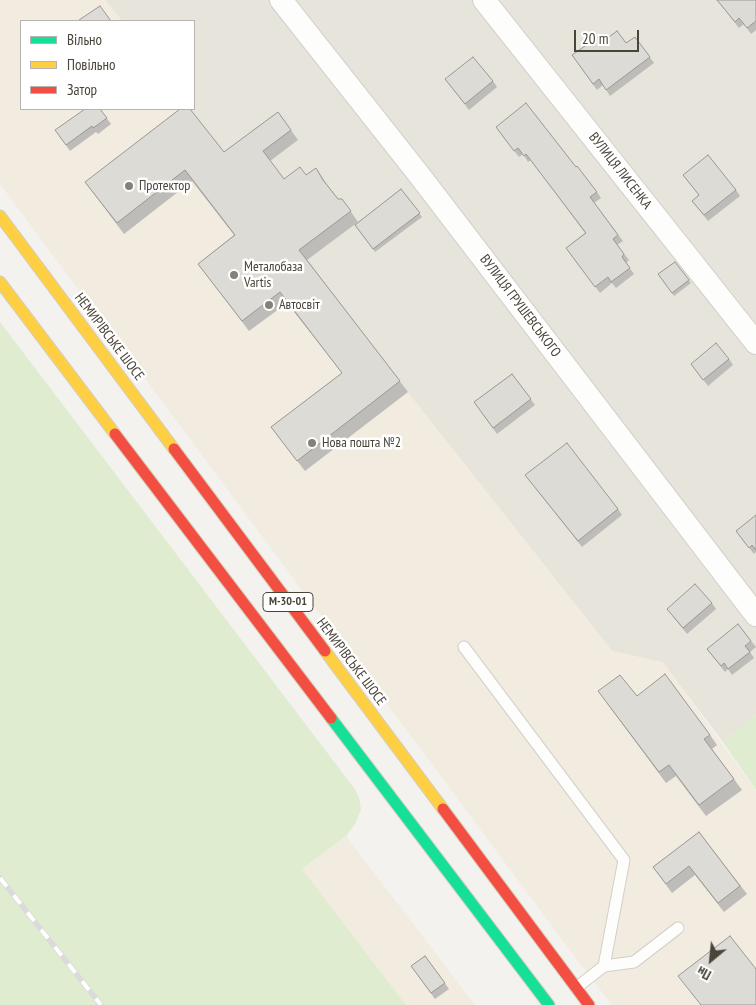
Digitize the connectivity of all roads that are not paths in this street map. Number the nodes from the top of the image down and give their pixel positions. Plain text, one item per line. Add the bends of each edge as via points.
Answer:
1 (280, 0) edge
2 (484, 0) edge
3 (0, 216) edge
4 (0, 282) edge
5 (756, 343) edge
6 (756, 615) edge
7 (464, 647) dead end
8 (678, 928) dead end
9 (604, 966) junction
10 (583, 997) edge
11 (549, 1005) edge
12 (553, 1005) edge

1 - 6 street, ВУЛИЦЯ ГРУШЕВСЬКОГО via 420,176
2 - 5 street, ВУЛИЦЯ ЛИСЕНКА
3 - 10 main road, НЕМИРІВСЬКЕ ШОСЕ / М-30-01
4 - 11 main road, М-30-01
7 - 9 lane via 624,860
8 - 9 lane via 634,962
9 - 10 lane
10 - 12 street

